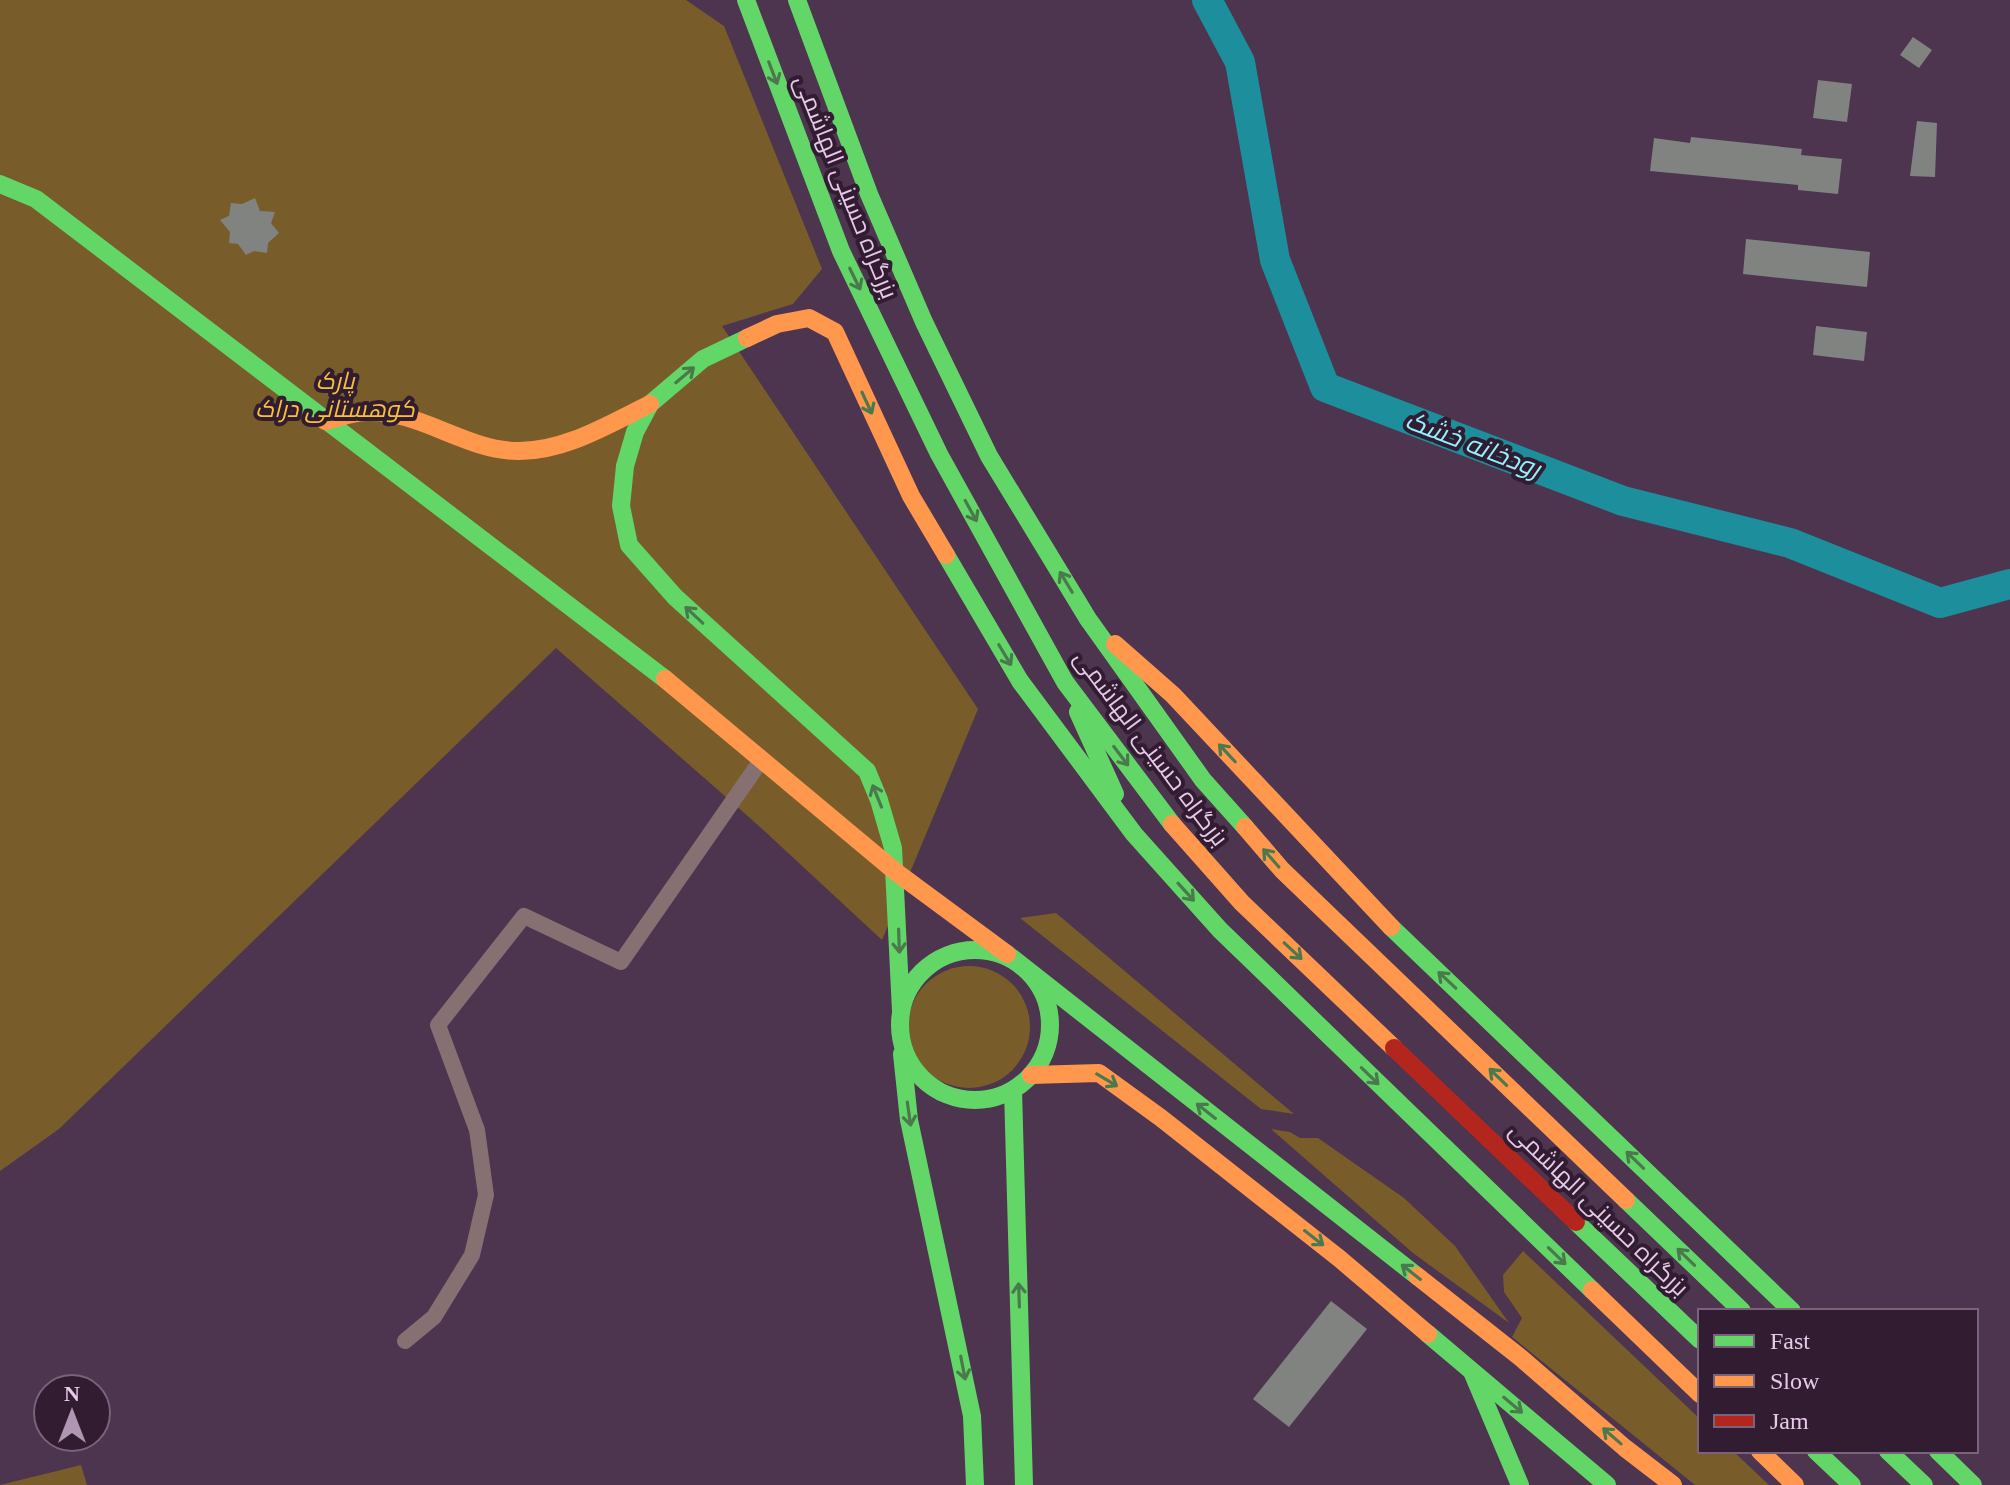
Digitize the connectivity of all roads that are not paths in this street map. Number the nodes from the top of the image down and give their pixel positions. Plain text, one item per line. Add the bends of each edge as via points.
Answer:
1 (746, 0) edge
2 (797, 0) edge
3 (0, 184) edge
4 (650, 404) junction
5 (325, 421) junction
6 (1088, 619) junction
7 (1065, 682) junction
8 (762, 759) junction
9 (1134, 834) junction
10 (896, 872) junction
11 (1023, 966) junction
12 (901, 1011) junction
13 (900, 1037) junction
14 (1031, 1075) junction
15 (1013, 1090) junction
16 (1182, 1092) junction
17 (1161, 1118) junction
18 (1740, 1309) edge
19 (1790, 1309) edge
20 (1698, 1338) edge
21 (405, 1341) dead end
22 (1471, 1369) junction
23 (1698, 1392) edge
24 (1762, 1453) edge
25 (1818, 1453) edge
26 (1890, 1453) edge
27 (1940, 1453) edge
28 (975, 1485) edge
29 (1024, 1485) edge
30 (1520, 1485) edge
31 (1607, 1485) edge
32 (1673, 1485) edge
33 (1795, 1485) edge
34 (1852, 1485) edge
35 (1924, 1485) edge
36 (1973, 1485) edge

1 -> 7 main road, بزرگراه حسینی الهاشمی via 841,251 939,454
6 -> 2 main road, بزرگراه حسینی الهاشمی via 989,456 924,322 869,194
3 - 5 main road via 36,199
4 - 5 main road via 557,445 518,451 480,446 371,411
4 -> 9 main road via 703,359 777,324 809,318 835,332 911,496 1020,681
10 -> 4 main road via 886,821 867,771 737,656 629,545 621,506 625,466
5 - 8 main road via 694,701
18 -> 6 main road, بزرگراه حسینی الهاشمی via 1282,870 1203,780
19 -> 6 main road via 1395,931 1173,695
7 - 9 main road
7 -> 20 main road, بزرگراه حسینی الهاشمی via 1167,818 1242,903
8 - 10 main road
8 - 21 street via 621,962 524,916 438,1025 477,1130 486,1195 472,1255 434,1317
9 -> 23 main road via 1220,930
10 - 11 main road
10 -> 12 main road
11 - 12 main road via 1000,954 972,949 949,954 927,967 910,987
11 - 14 main road via 1049,1008 1044,1055
11 - 16 main road
12 - 13 main road
13 - 15 main road via 909,1061 944,1093 967,1099
13 -> 28 main road via 909,1120 972,1416
14 - 15 main road
14 -> 17 main road via 1099,1073
29 -> 15 main road
16 - 17 main road
32 -> 16 main road via 1521,1358
17 -> 22 main road
22 - 30 main road
22 -> 31 main road
24 - 33 main road
25 - 34 main road
26 - 35 main road
27 - 36 main road

